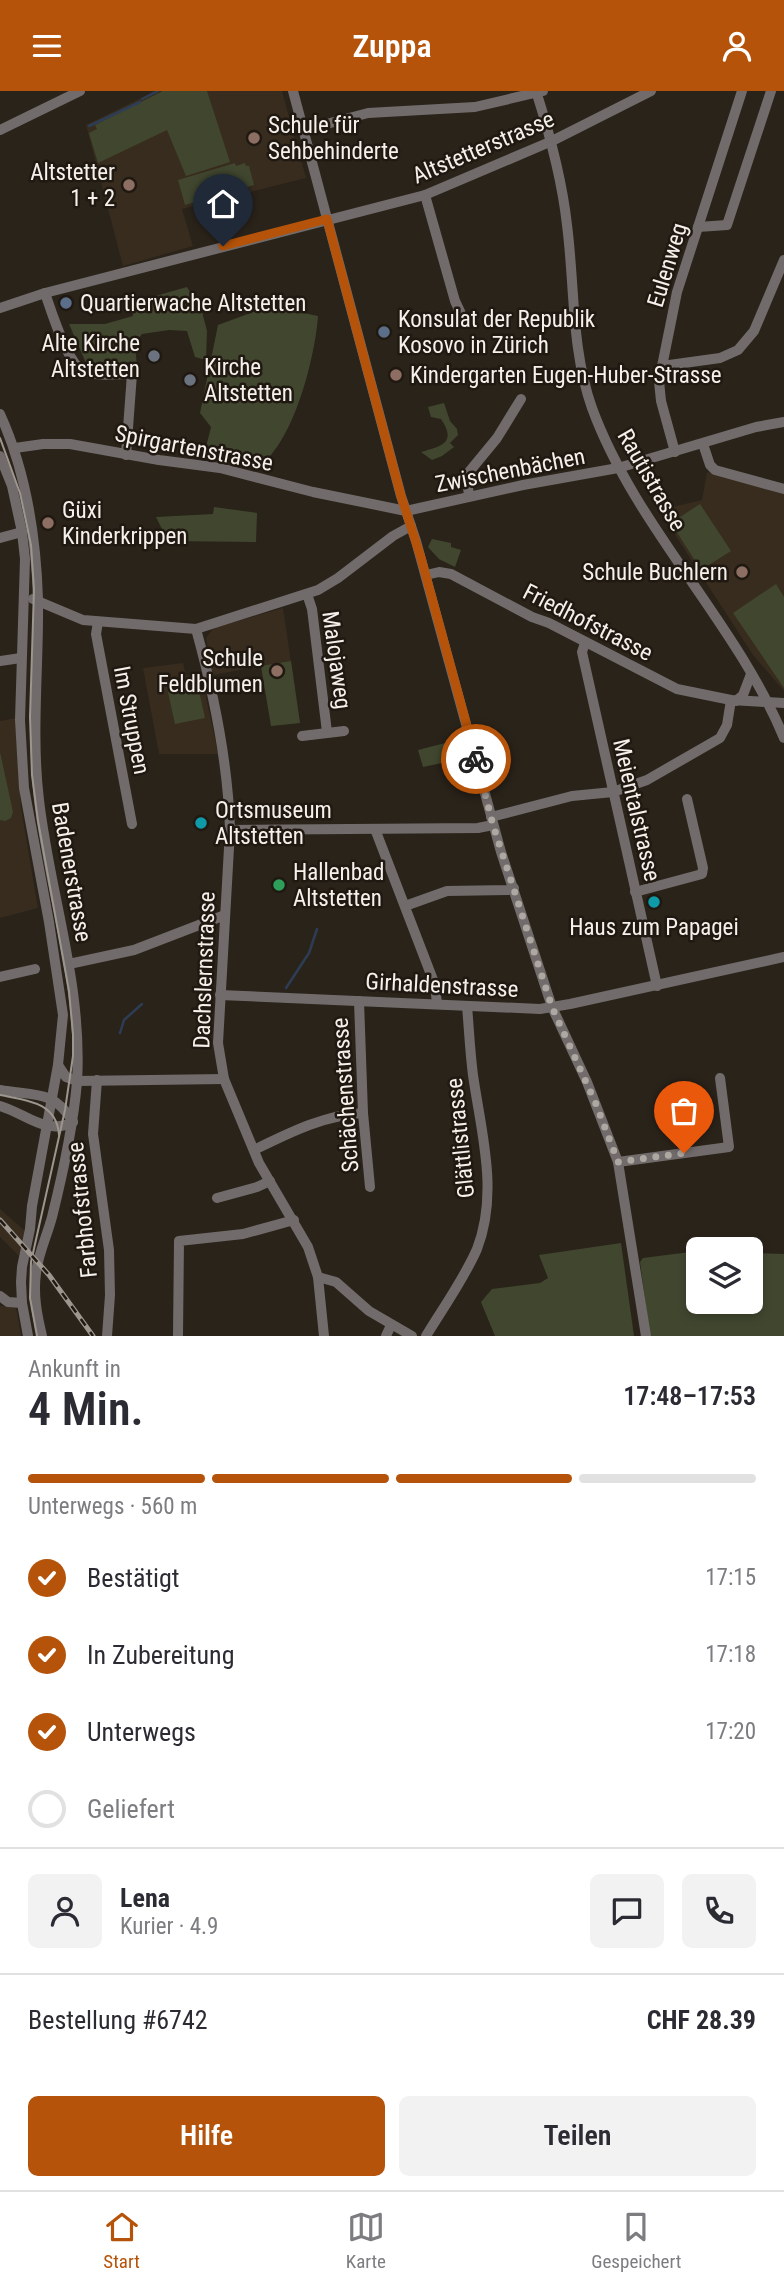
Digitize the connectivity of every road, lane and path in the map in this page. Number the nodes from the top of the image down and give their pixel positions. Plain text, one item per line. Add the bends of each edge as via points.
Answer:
1 (80, 91) edge
2 (293, 91) edge
3 (651, 91) edge
4 (742, 91) edge
5 (771, 91) edge
6 (539, 92) edge
7 (0, 130) edge
8 (304, 130) junction
9 (551, 141) junction
10 (425, 195) junction
11 (327, 219) junction
12 (698, 227) junction
13 (784, 260) edge
14 (45, 293) junction
15 (0, 308) edge
16 (464, 320) dead end
17 (662, 366) junction
18 (521, 399) dead end
19 (0, 414) edge
20 (784, 422) edge
21 (704, 444) junction
22 (15, 448) junction
23 (675, 452) junction
24 (126, 455) junction
25 (0, 456) edge
26 (618, 468) junction
27 (784, 489) edge
28 (469, 496) junction
29 (406, 511) junction
30 (411, 526) junction
31 (22, 531) junction
32 (0, 538) edge
33 (426, 575) junction
34 (307, 594) junction
35 (25, 597) junction
36 (38, 600) junction
37 (98, 622) junction
38 (196, 628) junction
39 (585, 643) junction
40 (21, 658) junction
41 (0, 661) edge
42 (751, 674) junction
43 (733, 701) junction
44 (768, 703) junction
45 (784, 703) edge
46 (344, 731) dead end
47 (327, 732) junction
48 (302, 736) dead end
49 (784, 738) edge
50 (613, 792) junction
51 (687, 799) dead end
52 (492, 821) junction
53 (132, 824) dead end
54 (375, 829) junction
55 (230, 830) junction
56 (514, 888) junction
57 (635, 892) junction
58 (405, 907) junction
59 (225, 915) junction
60 (784, 957) edge
61 (69, 964) junction
62 (35, 969) dead end
63 (0, 977) edge
64 (657, 986) junction
65 (220, 995) junction
66 (359, 1001) junction
67 (436, 1005) junction
68 (467, 1006) junction
69 (552, 1007) junction
70 (58, 1065) junction
71 (720, 1078) dead end
72 (224, 1079) junction
73 (97, 1080) junction
74 (77, 1081) junction
75 (0, 1090) edge
76 (52, 1099) junction
77 (0, 1106) edge
78 (363, 1113) junction
79 (73, 1122) junction
80 (36, 1123) junction
81 (48, 1126) junction
82 (44, 1144) junction
83 (254, 1150) junction
84 (618, 1162) junction
85 (270, 1181) junction
86 (370, 1187) dead end
87 (216, 1198) dead end
88 (294, 1220) junction
89 (317, 1277) junction
90 (0, 1296) edge
91 (22, 1303) junction
92 (391, 1325) junction
93 (28, 1336) edge
94 (41, 1336) edge
95 (107, 1336) edge
96 (178, 1336) edge
97 (324, 1336) edge
98 (386, 1336) edge
99 (412, 1336) edge
100 (426, 1336) edge
101 (646, 1336) edge

1 - 7 street
2 - 8 street
3 - 9 street, Altstetterstrasse
4 - 12 street, Eulenweg
5 - 12 street via 727,225
6 - 8 street via 475,107 368,113
6 - 9 street, Rautistrasse
8 - 11 street
9 - 10 street, Altstetterstrasse
9 - 26 street, Rautistrasse via 568,227 573,318 582,372
10 - 11 street, Altstetterstrasse
10 - 16 street
11 - 14 street, Altstetterstrasse
11 - 29 street
12 - 17 street, Eulenweg via 677,292
13 - 17 street via 754,331 738,350 720,358
14 - 15 street, Altstetterstrasse
14 - 24 street via 78,368 92,373 132,373
17 - 23 street, Eulenweg via 661,401
18 - 28 street via 470,472
19 - 22 street, Badenerstrasse
20 - 21 street, Zwischenbächen
21 - 23 street, Zwischenbächen
21 - 27 street via 715,470
22 - 24 street, Spirgartenstrasse via 58,443
22 - 36 street, Badenerstrasse via 32,528
23 - 26 street, Zwischenbächen
24 - 29 street, Spirgartenstrasse via 238,471
25 - 31 street, Badenerstrasse
26 - 28 street, Zwischenbächen
26 - 42 street, Rautistrasse
28 - 29 street, Zwischenbächen
29 - 30 street
30 - 33 street
30 - 34 street via 331,583
31 - 32 street
31 - 35 street, Badenerstrasse
33 - 39 street, Friedhofstrasse via 451,574
33 - 52 street
34 - 38 street
34 - 47 street, Malojaweg
35 - 36 street
35 - 40 street, Badenerstrasse
36 - 37 street
36 - 61 street, Badenerstrasse via 39,802
37 - 38 street
37 - 53 street, Im Struppen via 96,634
38 - 55 street, Dachslernstrasse via 221,738
39 - 43 street, Friedhofstrasse via 677,689
39 - 50 street, Meientalstrasse via 582,652
40 - 41 street
40 - 70 street, Badenerstrasse via 24,789 62,1002
42 - 43 street via 743,695
42 - 44 street, Rautistrasse
43 - 44 street, Friedhofstrasse
43 - 50 street via 720,738 647,780
44 - 45 street, Friedhofstrasse
44 - 49 street, Rautistrasse
46 - 47 street, Malojaweg
47 - 48 street, Malojaweg
50 - 52 street via 558,799
50 - 57 street, Meientalstrasse
51 - 57 street via 702,874
52 - 54 street via 478,828
52 - 56 street
54 - 55 street
54 - 58 street
55 - 59 street, Dachslernstrasse
56 - 58 street via 447,891
56 - 69 street
57 - 64 street, Meientalstrasse
58 - 67 street via 435,985
59 - 61 street via 134,950
59 - 65 street, Dachslernstrasse
60 - 64 street, Girhaldenstrasse
61 - 74 street, Badenerstrasse via 78,1021
62 - 63 street
64 - 69 street, Girhaldenstrasse
65 - 66 street, Girhaldenstrasse
65 - 72 street, Dachslernstrasse via 218,1043
66 - 67 street, Girhaldenstrasse
66 - 78 street, Schächenstrasse
67 - 68 street, Girhaldenstrasse
68 - 69 street, Girhaldenstrasse
68 - 100 street, Glättlistrasse via 486,1159 486,1211 469,1265
69 - 84 street
70 - 74 street via 66,1077
70 - 76 street, Badenerstrasse
71 - 84 street via 729,1147
72 - 73 street
72 - 83 street, Dachslernstrasse
73 - 74 street
73 - 95 street, Farbhofstrasse via 93,1134 109,1250
74 - 79 street, Badenerstrasse
75 - 76 street
76 - 79 street
76 - 81 street, Badenerstrasse
77 - 80 street
78 - 83 street via 315,1122
78 - 86 street, Schächenstrasse
79 - 81 street
79 - 94 street, Badenerstrasse via 36,1275
80 - 81 street
80 - 82 street
81 - 82 street, Badenerstrasse
82 - 91 street, Badenerstrasse via 22,1267
83 - 85 street, Dachslernstrasse
84 - 101 street
85 - 87 street
85 - 88 street, Dachslernstrasse
88 - 89 street, Dachslernstrasse
88 - 96 street via 243,1234 179,1241
89 - 92 street via 336,1282
89 - 97 street, Dachslernstrasse
90 - 91 street via 8,1303
91 - 93 street, Badenerstrasse
92 - 98 street
92 - 99 street

